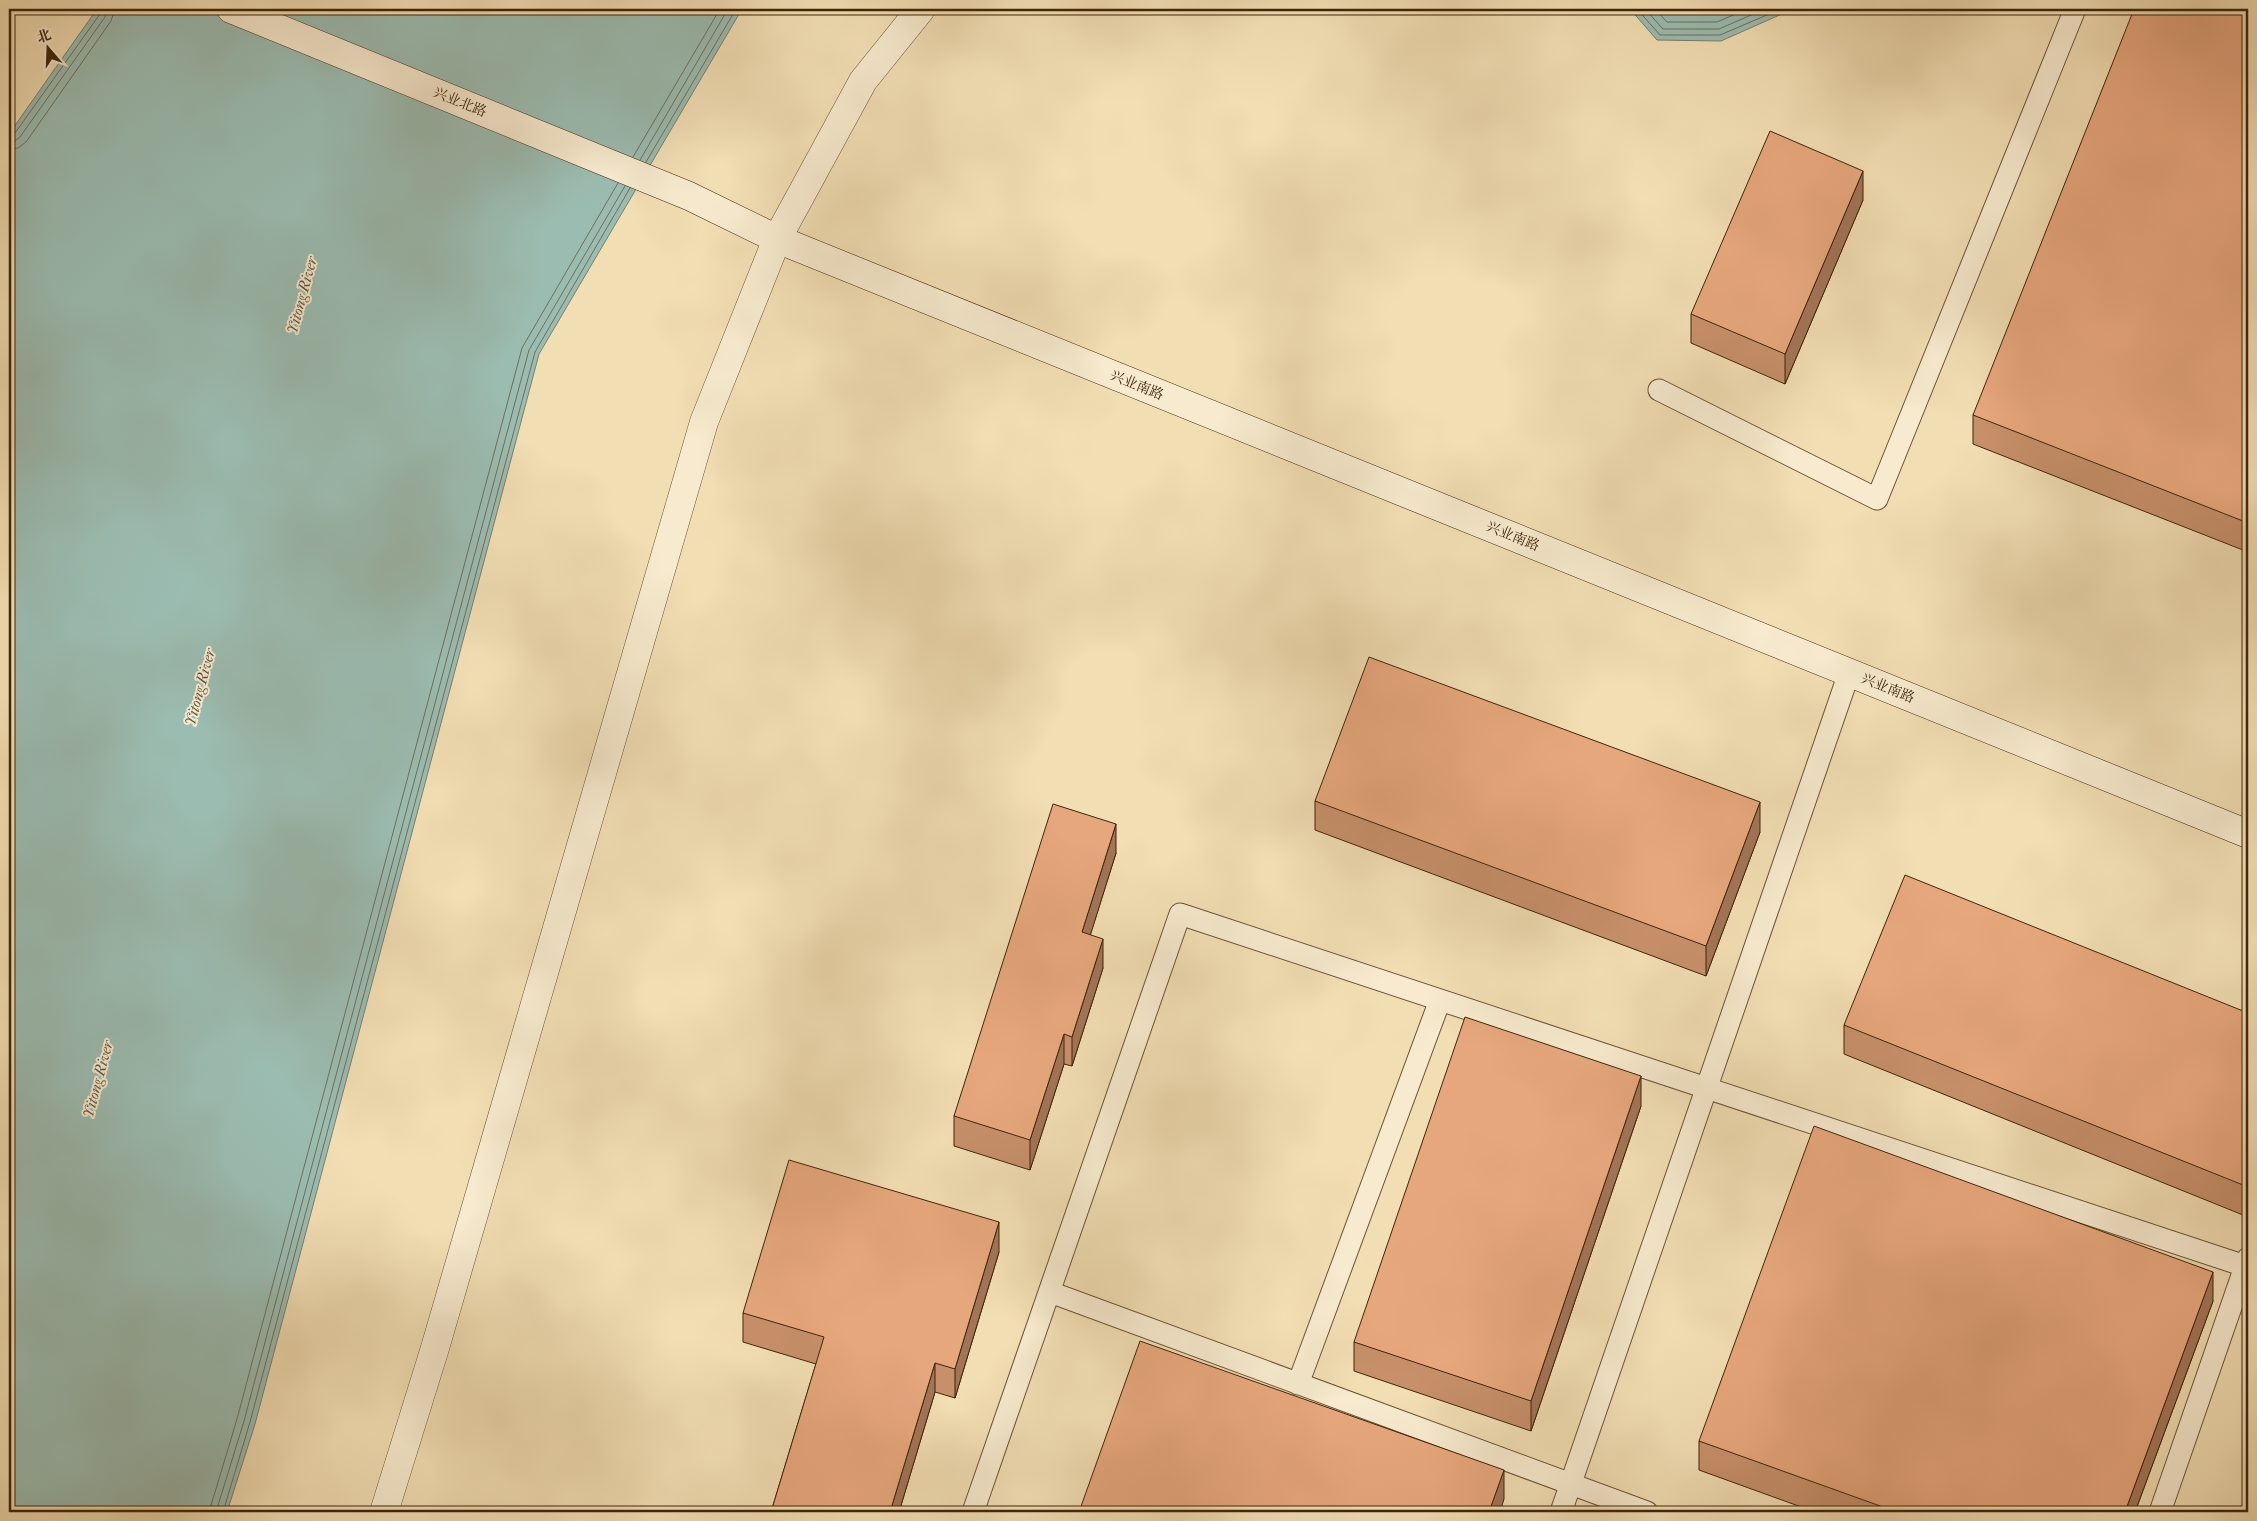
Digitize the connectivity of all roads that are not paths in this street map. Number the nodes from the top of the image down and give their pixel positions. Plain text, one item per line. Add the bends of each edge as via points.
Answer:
1 (232, 9) edge
2 (921, 9) edge
3 (2075, 9) edge
4 (777, 239) junction
5 (1659, 390) dead end
6 (1849, 672) junction
7 (2248, 834) edge
8 (1440, 1000) junction
9 (1707, 1088) junction
10 (2247, 1262) edge
11 (1050, 1292) junction
12 (1298, 1384) junction
13 (1571, 1484) junction
14 (384, 1512) edge
15 (973, 1512) edge
16 (1561, 1512) edge
17 (1647, 1512) edge
18 (2160, 1512) edge

1 - 4 street, 兴业北路 via 689,196
2 - 4 street via 863,81
3 - 5 lane via 1877,498
4 - 6 street, 兴业南路
4 - 14 street via 704,422 438,1338
6 - 7 street, 兴业南路
6 - 9 lane
8 - 9 lane
8 - 11 lane via 1180,914
8 - 12 lane
9 - 10 lane
9 - 13 lane
10 - 18 lane
11 - 12 lane
11 - 15 lane
12 - 13 lane
13 - 16 lane
13 - 17 lane

